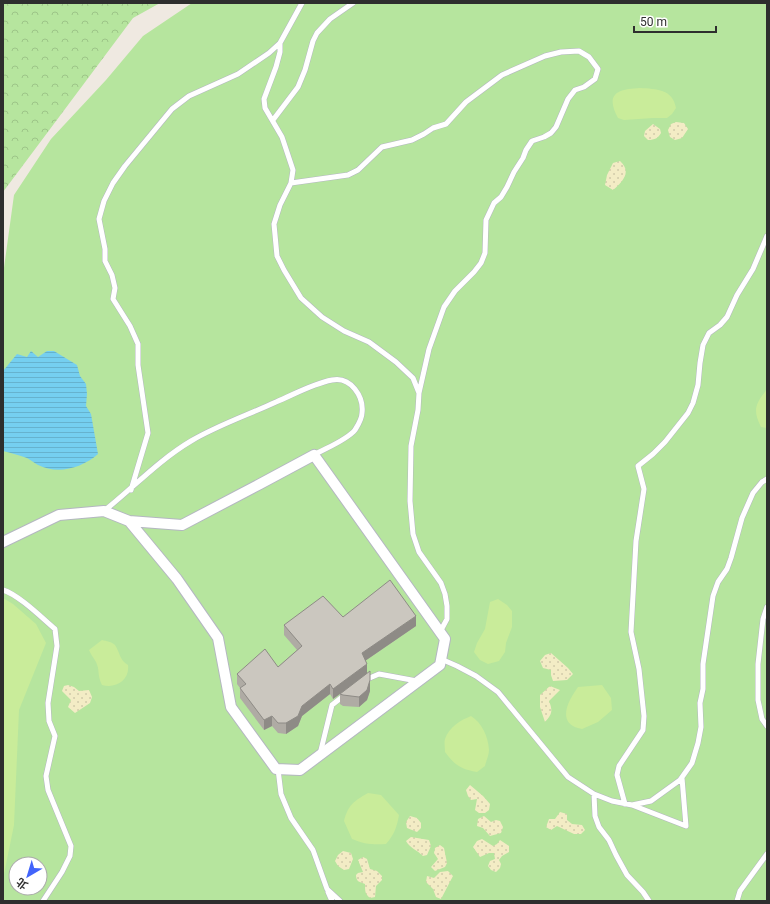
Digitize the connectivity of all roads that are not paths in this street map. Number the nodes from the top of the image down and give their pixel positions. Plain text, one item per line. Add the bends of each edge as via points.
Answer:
1 (302, 3) edge
2 (353, 3) edge
3 (280, 42) junction
4 (273, 120) junction
5 (291, 183) junction
6 (767, 236) edge
7 (419, 393) junction
8 (314, 455) junction
9 (767, 480) edge
10 (130, 490) junction
11 (104, 511) junction
12 (129, 521) junction
13 (3, 542) edge
14 (3, 590) edge
15 (767, 607) edge
16 (440, 632) junction
17 (441, 659) junction
18 (419, 681) junction
19 (362, 682) edge
20 (351, 690) edge
21 (767, 726) edge
22 (320, 755) junction
23 (278, 769) junction
24 (682, 778) junction
25 (594, 794) junction
26 (626, 804) junction
27 (632, 805) junction
28 (767, 854) edge
29 (327, 889) junction
30 (43, 901) edge
31 (332, 901) edge
32 (340, 901) edge
33 (649, 901) edge
34 (737, 901) edge

1 - 3 lane
2 - 4 lane via 330,19 317,33 298,87
3 - 4 lane via 276,67 264,99 265,108
3 - 10 lane via 248,68 189,96 172,109 125,166 104,201 100,219 106,248 105,261 115,288 113,299 138,344 138,366 148,433
4 - 5 lane via 289,158 292,170
5 - 7 lane via 274,224 277,256 284,270 302,298 344,331 369,342 396,362 413,378
5 - 7 lane via 348,175 358,170 382,147 412,140 446,124 466,102 502,75 545,56 561,52 579,52 589,57 598,69 595,79 575,90 568,99 551,133 532,141 501,197 494,203 486,220 485,253 481,263 444,307 429,348
6 - 26 lane via 728,317 709,333 703,346 698,385 688,413 665,442 638,466 644,489 636,541 631,632 639,669 644,716 643,730 619,766 617,775
7 - 16 lane via 411,446 410,501 413,534 419,552 441,583 445,594 447,618
8 - 10 lane via 349,436 360,421 360,398 357,391 346,382 333,380 309,387 191,441
8 - 12 street via 182,525
8 - 16 street
9 - 24 lane via 753,493 742,518 727,569 718,582 713,596 703,664 698,743 692,763
10 - 11 lane
11 - 12 street
11 - 13 street via 60,515
12 - 23 street via 177,579 218,638 231,707
14 - 30 lane via 55,629 57,646 48,703 49,721 55,736 46,776 48,790 71,846 70,856 62,872
15 - 21 lane via 763,618 758,664 758,700 762,719
16 - 17 street via 444,639
17 - 18 street via 440,665
17 - 25 lane via 476,676 498,692 568,777
18 - 19 lane via 379,674
18 - 22 street
20 - 22 lane via 332,705
22 - 23 street via 300,770
23 - 29 lane via 281,794 291,818 313,850
24 - 27 lane via 651,800
24 - 27 lane via 686,826
25 - 26 lane via 612,802
25 - 33 lane via 595,816 599,826 627,875
26 - 27 lane
28 - 34 lane via 740,891
29 - 31 lane
29 - 32 lane

